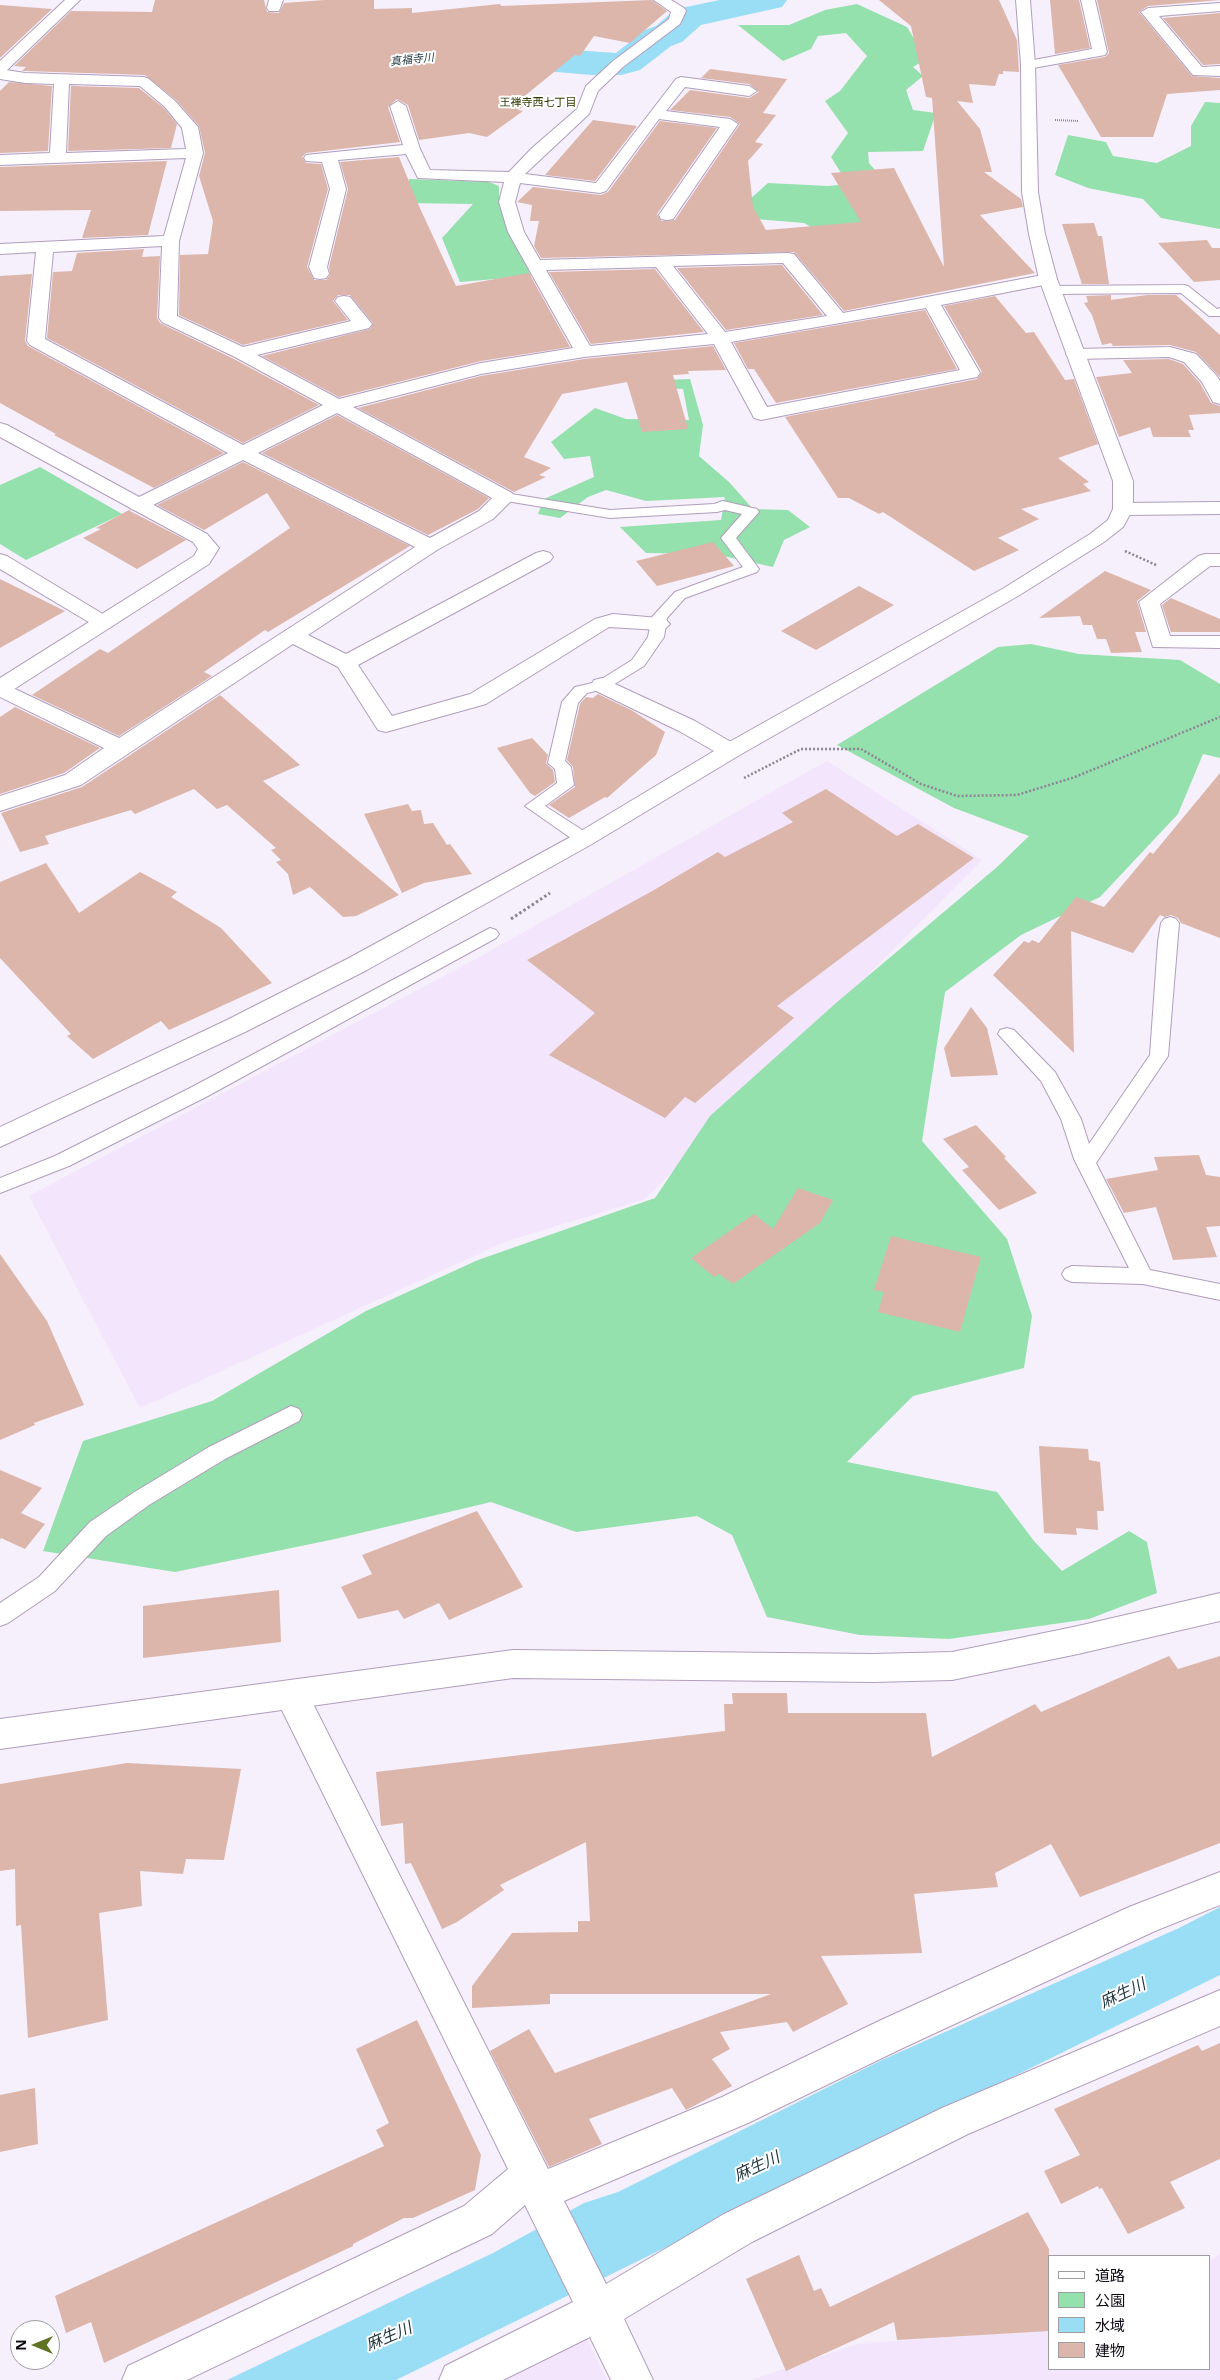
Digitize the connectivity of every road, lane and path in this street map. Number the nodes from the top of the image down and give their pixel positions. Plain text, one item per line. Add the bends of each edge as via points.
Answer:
1 (73, 0) edge
2 (661, 0) edge
3 (1023, 0) edge
4 (1088, 0) edge
5 (1220, 7) edge
6 (1028, 65) junction
7 (0, 69) edge
8 (1220, 71) edge
9 (0, 74) edge
10 (62, 80) junction
11 (749, 91) dead end
12 (398, 106) dead end
13 (655, 114) junction
14 (412, 150) junction
15 (195, 152) junction
16 (329, 157) junction
17 (58, 158) junction
18 (310, 158) dead end
19 (0, 160) edge
20 (513, 177) junction
21 (667, 215) dead end
22 (172, 241) junction
23 (45, 247) junction
24 (0, 249) edge
25 (660, 261) junction
26 (536, 265) junction
27 (320, 274) dead end
28 (1050, 284) junction
29 (930, 300) junction
30 (344, 301) dead end
31 (1220, 312) edge
32 (839, 319) junction
33 (720, 338) junction
34 (584, 352) junction
35 (241, 353) junction
36 (1075, 354) junction
37 (1220, 398) edge
38 (338, 405) junction
39 (0, 429) edge
40 (243, 453) junction
41 (504, 497) junction
42 (138, 505) junction
43 (1123, 508) junction
44 (1220, 508) edge
45 (430, 546) junction
46 (1119, 548) dead end
47 (543, 557) dead end
48 (0, 560) edge
49 (1220, 560) edge
50 (1182, 576) junction
51 (104, 623) junction
52 (658, 624) junction
53 (292, 635) junction
54 (1220, 642) edge
55 (346, 662) junction
56 (602, 685) junction
57 (0, 688) edge
58 (1220, 717) edge
59 (120, 747) junction
60 (801, 749) dead end
61 (730, 751) junction
62 (0, 804) edge
63 (584, 839) junction
64 (1170, 923) dead end
65 (490, 934) dead end
66 (1007, 1034) dead end
67 (0, 1138) edge
68 (1086, 1163) junction
69 (0, 1186) edge
70 (1072, 1274) dead end
71 (1144, 1276) junction
72 (1220, 1292) edge
73 (291, 1415) dead end
74 (1220, 1607) edge
75 (0, 1616) edge
76 (290, 1694) junction
77 (0, 1734) edge
78 (1220, 1888) edge
79 (1220, 2008) edge
80 (540, 2194) junction
81 (592, 2297) junction
82 (142, 2380) edge
83 (459, 2380) edge
84 (633, 2380) edge

1 - 7 street
2 - 20 street via 679,11 675,21 591,88 584,111
3 - 6 street
4 - 6 street via 1100,52
5 - 8 street via 1148,12 1198,72
6 - 28 street via 1030,192
9 - 10 street
10 - 15 street via 144,82 190,127
10 - 17 street
11 - 13 street via 680,82
12 - 14 street
13 - 20 street via 600,188
13 - 21 street via 730,124
14 - 16 street
14 - 20 street via 424,175
15 - 17 street
15 - 22 street
16 - 18 street
16 - 27 street via 338,190 318,268
17 - 19 street
20 - 26 street via 507,202 516,232
22 - 23 street
22 - 35 street via 168,318
23 - 24 street
23 - 40 street via 36,340
25 - 26 street
25 - 32 street via 788,258
25 - 33 street
26 - 34 street
28 - 29 street
28 - 31 lane via 1184,289 1214,313
28 - 36 street
29 - 32 street
29 - 33 street via 971,373 761,414
30 - 35 street via 363,324
32 - 33 street
33 - 34 street
34 - 38 street via 481,369
35 - 38 street
36 - 37 street via 1170,352 1190,358 1210,380
36 - 43 street via 1124,481
38 - 40 street
38 - 41 street
39 - 42 street
40 - 42 street
40 - 45 street
41 - 45 street via 486,515
41 - 52 lane via 610,514 717,508 723,505 752,512 728,538 752,569 680,595 660,617
42 - 51 street via 200,538 209,548 202,560
43 - 44 street
43 - 61 street via 1116,523 1097,538 1011,592
45 - 53 street
46 - 50 path
47 - 55 street
48 - 51 street
49 - 50 street via 1205,560
50 - 54 street via 1149,602 1161,642
51 - 57 street
52 - 55 street via 613,620 602,623 478,698 386,725
52 - 56 lane via 656,637 638,663
53 - 55 street
53 - 59 street
56 - 61 street via 687,726
56 - 63 lane via 581,690 570,702 556,763 563,768 566,785 533,806
57 - 59 street
58 - 60 path via 1075,777 1017,795 957,796 921,784 862,749
59 - 62 street via 74,780
61 - 63 street
63 - 67 street via 340,973
64 - 68 lane via 1159,1056
65 - 69 lane via 199,1092 62,1161
66 - 68 lane via 1048,1077 1071,1119
68 - 71 lane
70 - 71 lane
71 - 72 lane
73 - 75 lane via 217,1453 141,1499 98,1529 47,1584
74 - 76 street via 952,1666 514,1664
76 - 77 street
76 - 80 street
78 - 80 street via 1142,1919 735,2110
79 - 81 street via 955,2121
80 - 81 street
80 - 82 street via 478,2220
81 - 83 street
81 - 84 street

